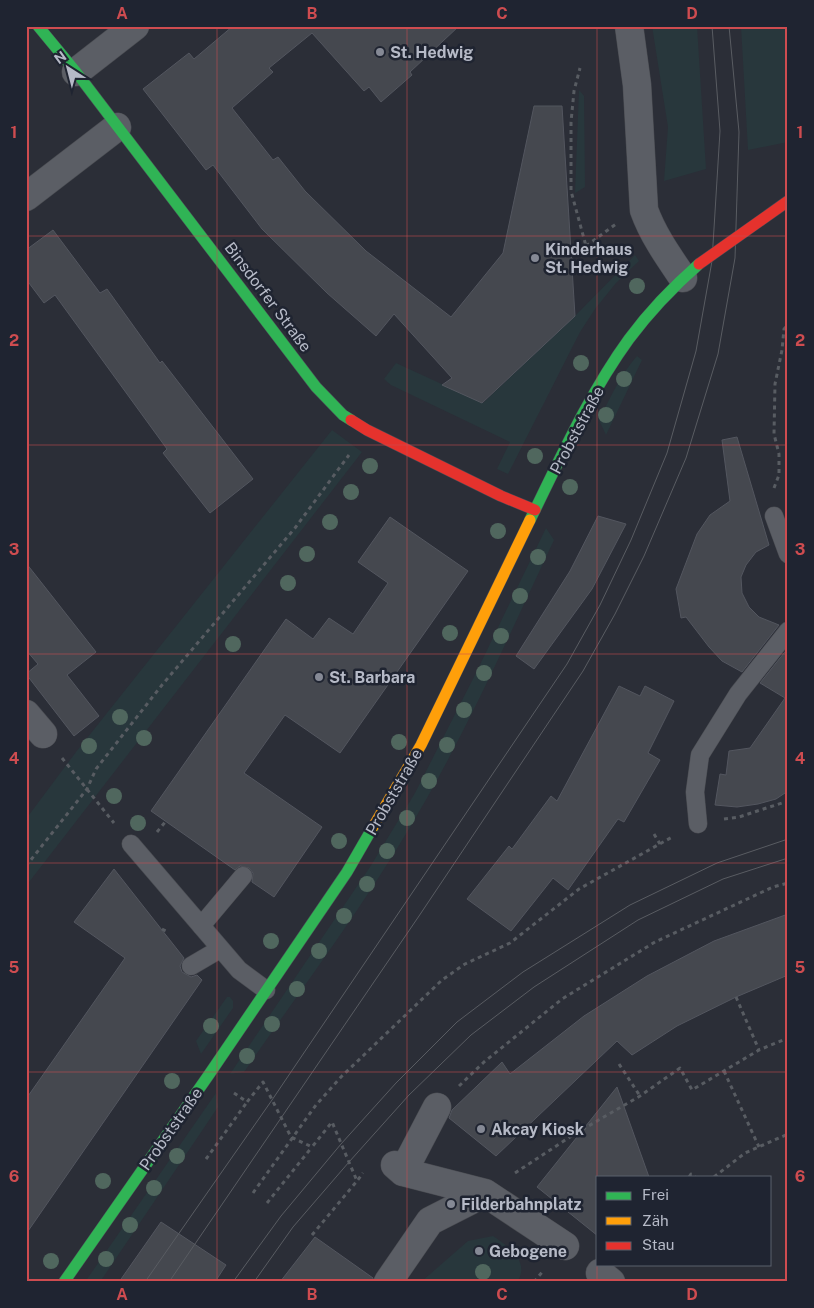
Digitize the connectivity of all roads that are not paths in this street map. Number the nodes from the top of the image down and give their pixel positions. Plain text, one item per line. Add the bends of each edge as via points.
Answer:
1 (38, 26) edge
2 (135, 26) edge
3 (629, 26) edge
4 (76, 72) junction
5 (117, 127) junction
6 (26, 197) edge
7 (788, 201) edge
8 (691, 271) junction
9 (535, 510) junction
10 (774, 516) road end
11 (788, 554) edge
12 (788, 631) edge
13 (698, 824) road end
14 (131, 844) road end
15 (244, 876) dead end
16 (201, 926) junction
17 (220, 949) junction
18 (191, 966) dead end
19 (266, 990) junction
20 (437, 1106) road end
21 (433, 1179) junction
22 (485, 1193) junction
23 (430, 1220) junction
24 (565, 1246) dead end
25 (64, 1282) edge
26 (388, 1282) edge

1 - 4 street, Binsdorfer Straße
2 - 4 street
3 - 8 street via 637,85 644,210 665,252
4 - 5 street, Binsdorfer Straße
5 - 6 street
5 - 9 street, Binsdorfer Straße via 316,387 343,415 367,430
7 - 8 street, Probststraße, bridge
8 - 9 street, Probststraße via 630,339 594,393
9 - 19 street, Probststraße via 421,745 347,872
10 - 11 lane
12 - 13 lane via 738,694 700,755 695,792
14 - 16 lane
15 - 16 lane
16 - 17 lane
17 - 18 lane
17 - 19 lane via 239,970
19 - 25 street, Probststraße
20 - 21 street via 399,1168
21 - 22 street
21 - 23 street
22 - 23 street
22 - 24 street
23 - 26 street

